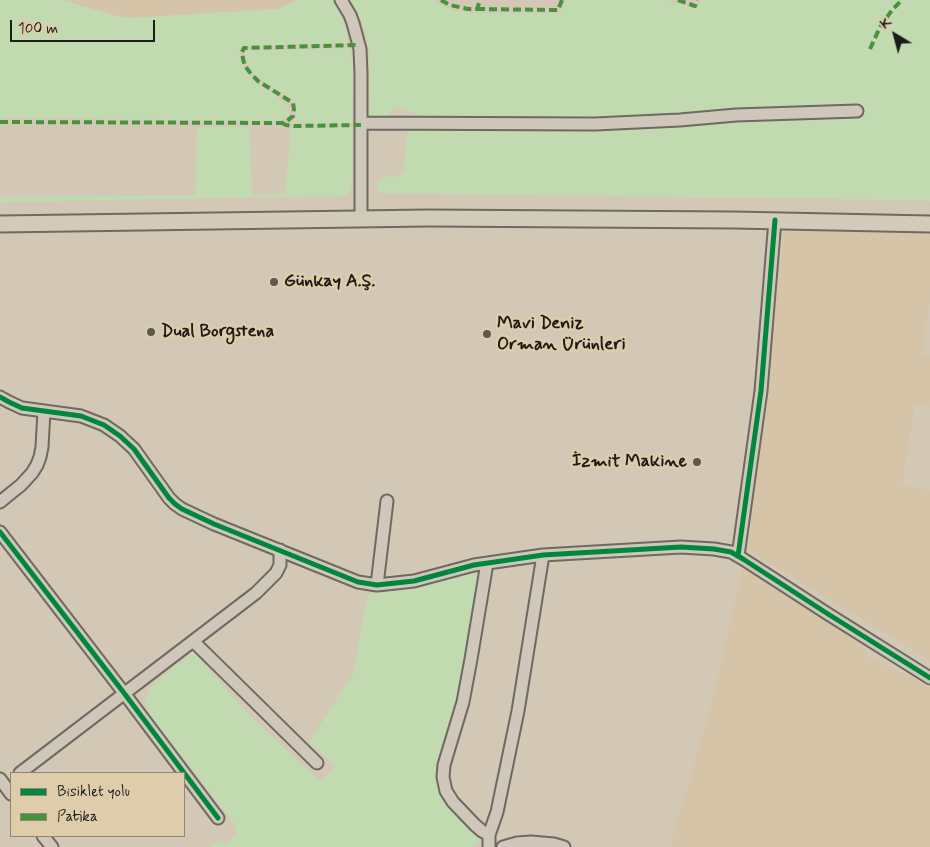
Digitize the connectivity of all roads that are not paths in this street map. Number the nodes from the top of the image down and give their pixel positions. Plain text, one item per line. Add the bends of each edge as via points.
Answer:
1 (341, 0) edge
2 (857, 111) dead end
3 (361, 123) junction
4 (361, 214) junction
5 (930, 214) edge
6 (0, 215) edge
7 (775, 220) junction
8 (0, 224) edge
9 (930, 224) edge
10 (1, 399) edge
11 (44, 411) junction
12 (387, 501) dead end
13 (0, 502) edge
14 (0, 532) edge
15 (280, 550) junction
16 (543, 556) junction
17 (738, 556) junction
18 (487, 563) junction
19 (377, 584) junction
20 (194, 640) junction
21 (930, 678) edge
22 (124, 693) junction
23 (317, 763) dead end
24 (21, 772) edge
25 (183, 772) edge
26 (185, 774) edge
27 (218, 818) dead end
28 (489, 835) junction
29 (44, 837) edge
30 (52, 847) edge
31 (489, 847) edge
32 (502, 847) edge
33 (564, 847) edge

1 - 3 street via 350,15 360,48
2 - 3 street via 595,124
3 - 4 street
4 - 5 main road via 438,208
4 - 6 main road
4 - 7 main road via 428,218
4 - 8 main road
7 - 9 main road
7 - 17 street via 761,391
10 - 11 street via 22,408
11 - 13 street via 42,447 37,465 21,485
11 - 15 street via 80,416 104,426 134,450 175,504 214,524
12 - 19 street
14 - 22 street
15 - 19 street via 358,582
15 - 20 street via 280,565 268,582
16 - 17 street via 681,547 714,549
16 - 18 street
16 - 28 street via 518,711
17 - 21 street
18 - 19 street via 414,581
18 - 28 street via 464,693 443,777 453,802
20 - 22 street
20 - 23 street
22 - 24 street
22 - 25 street
26 - 27 street
28 - 31 street
29 - 30 street
32 - 33 street via 531,842

